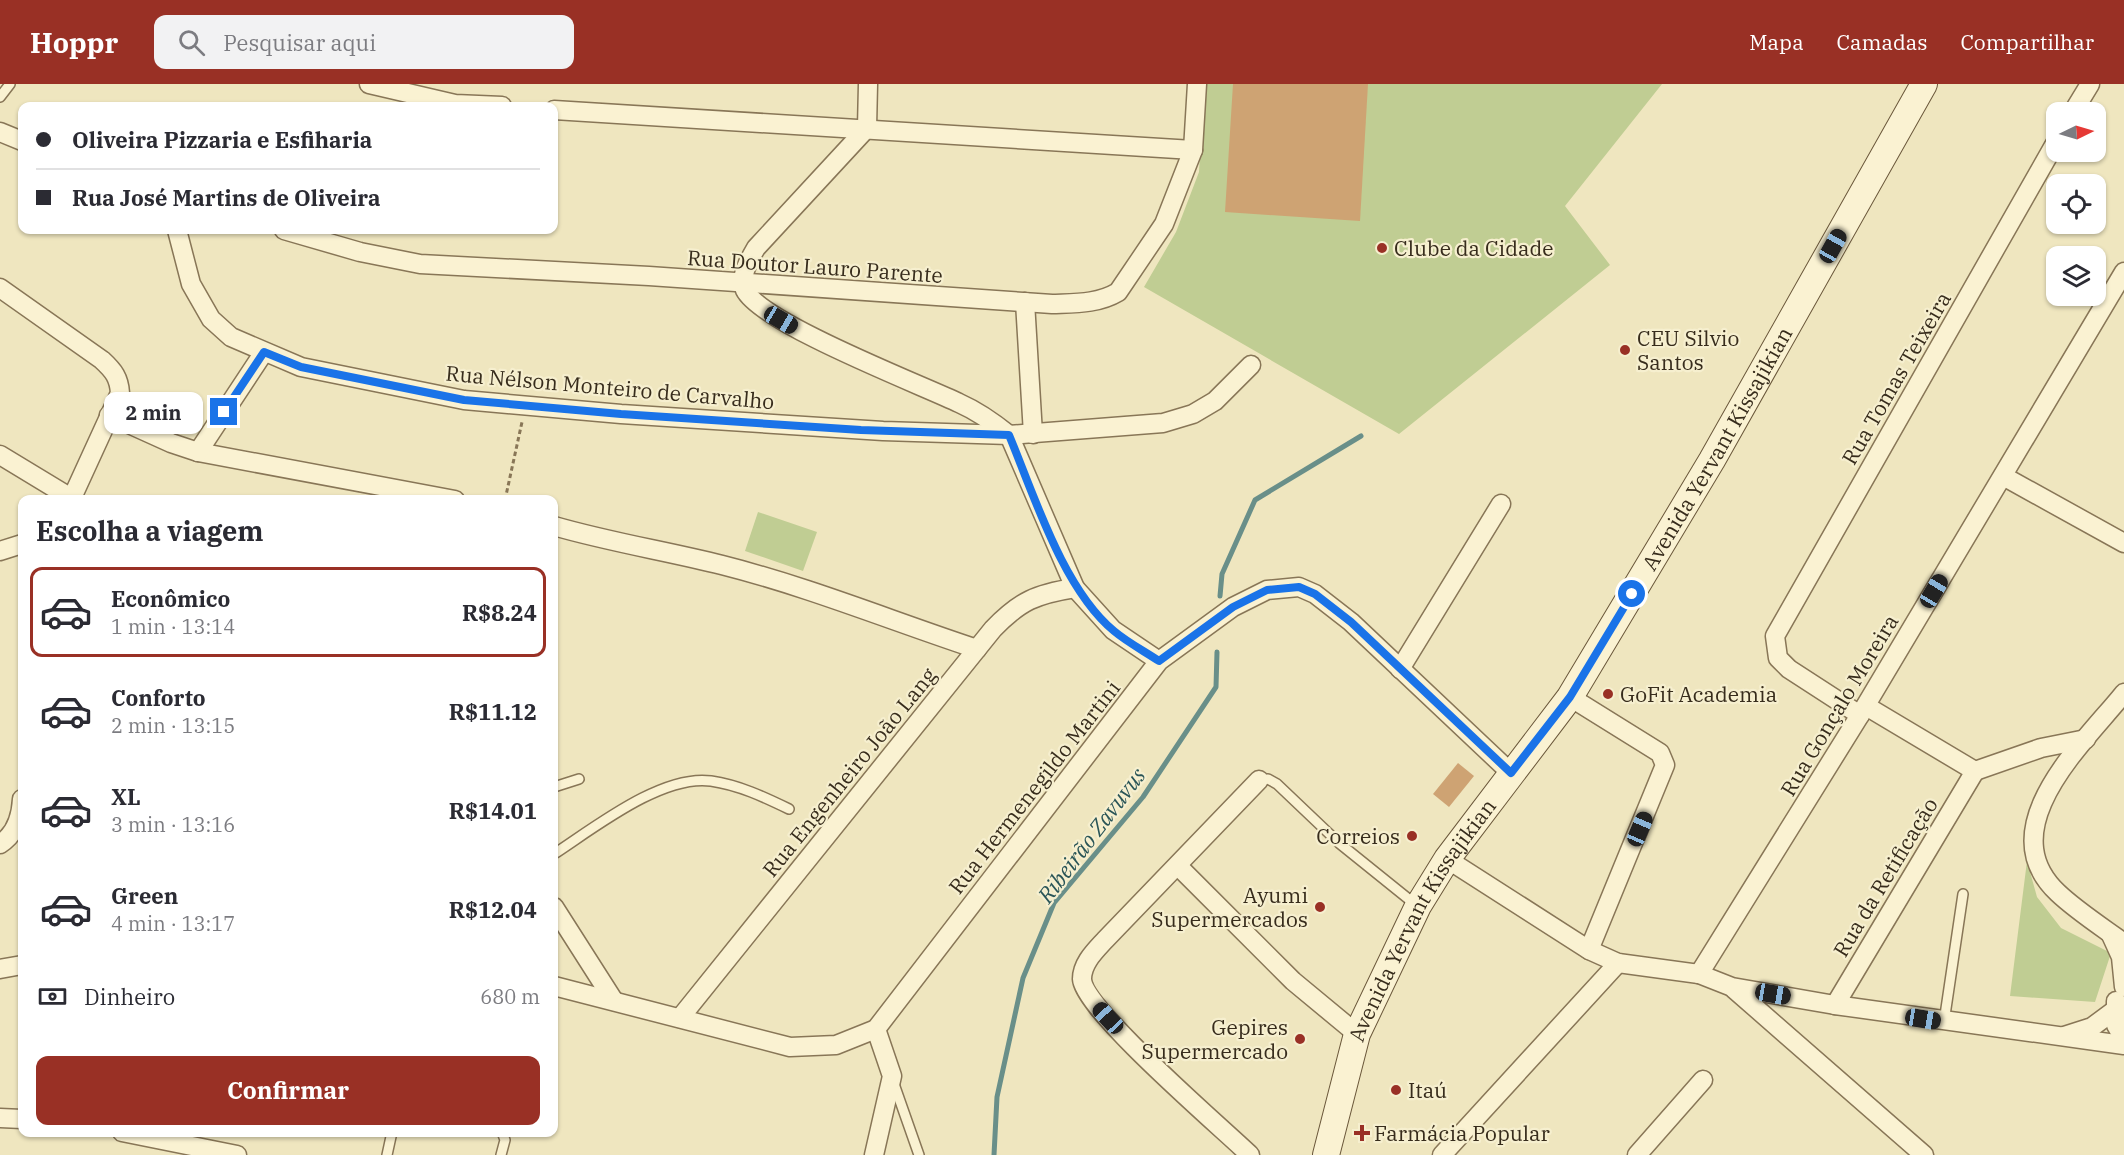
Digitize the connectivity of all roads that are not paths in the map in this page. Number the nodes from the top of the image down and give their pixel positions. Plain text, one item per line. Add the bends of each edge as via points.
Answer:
1 (10, 84) edge
2 (369, 84) edge
3 (868, 84) edge
4 (1197, 84) edge
5 (1924, 84) edge
6 (2090, 84) edge
7 (0, 97) edge
8 (446, 102) edge
9 (2079, 102) edge
10 (558, 110) edge
11 (867, 128) junction
12 (0, 132) edge
13 (18, 139) edge
14 (1193, 150) junction
15 (2046, 160) edge
16 (178, 234) edge
17 (298, 234) edge
18 (2124, 272) edge
19 (743, 284) junction
20 (0, 288) edge
21 (1025, 302) junction
22 (264, 352) junction
23 (1251, 365) dead end
24 (109, 415) junction
25 (1033, 434) junction
26 (1009, 435) junction
27 (198, 452) junction
28 (0, 455) edge
29 (2003, 476) junction
30 (65, 495) edge
31 (73, 495) edge
32 (428, 495) edge
33 (1501, 504) dead end
34 (558, 527) edge
35 (2124, 543) edge
36 (18, 545) edge
37 (0, 551) edge
38 (1076, 588) junction
39 (977, 649) junction
40 (1159, 661) junction
41 (1400, 669) junction
42 (1570, 697) junction
43 (2120, 704) edge
44 (1863, 711) junction
45 (2086, 739) junction
46 (1975, 771) junction
47 (1511, 773) junction
48 (579, 779) dead end
49 (1258, 780) joint
50 (558, 786) edge
51 (789, 809) dead end
52 (18, 821) edge
53 (0, 844) edge
54 (558, 851) edge
55 (1447, 859) junction
56 (1178, 866) junction
57 (1963, 894) dead end
58 (1418, 906) junction
59 (558, 914) edge
60 (2117, 938) edge
61 (1588, 950) junction
62 (1618, 963) junction
63 (18, 967) edge
64 (0, 969) edge
65 (1699, 974) junction
66 (558, 987) edge
67 (1732, 987) junction
68 (2124, 987) edge
69 (614, 1001) junction
70 (1835, 1005) junction
71 (2115, 1011) junction
72 (680, 1018) junction
73 (1944, 1022) junction
74 (876, 1029) junction
75 (1357, 1034) junction
76 (2060, 1038) junction
77 (2124, 1039) edge
78 (2124, 1045) edge
79 (892, 1076) junction
80 (1703, 1080) dead end
81 (0, 1118) edge
82 (18, 1119) edge
83 (147, 1137) edge
84 (391, 1137) edge
85 (504, 1137) edge
86 (231, 1154) edge
87 (387, 1155) edge
88 (501, 1155) edge
89 (874, 1155) edge
90 (919, 1155) edge
91 (1250, 1155) edge
92 (1326, 1155) edge
93 (1442, 1155) edge
94 (1637, 1155) edge
95 (1924, 1155) edge

1 - 7 lane
2 - 8 street
3 - 11 street
4 - 14 street, Rua Doutor Lauro Parente
5 - 42 main road, Avenida Yervant Kissajikian via 1712,460
6 - 9 street
10 - 11 street
11 - 14 street
11 - 19 street via 770,231 748,260
12 - 13 street
14 - 21 street, Rua Doutor Lauro Parente via 1164,224 1118,292 1107,299 1084,303
15 - 44 street, Rua Tomas Teixeira via 1775,636 1778,658 1789,669
16 - 22 street, Rua Nélson Monteiro de Carvalho via 191,284 211,319 231,337
17 - 19 street, Rua Doutor Lauro Parente via 420,264
18 - 29 street, Rua Gonçalo Moreira
19 - 21 street, Rua Doutor Lauro Parente
19 - 26 street via 762,309 961,404
20 - 24 street via 115,372 120,393
21 - 25 street
22 - 26 street, Rua Nélson Monteiro de Carvalho via 313,369 464,400 883,431
22 - 27 street
23 - 25 street, Rua Nélson Monteiro de Carvalho via 1215,401 1164,423
24 - 27 street
24 - 31 street
25 - 26 street, Rua Nélson Monteiro de Carvalho
26 - 38 street
27 - 32 street
28 - 30 street
29 - 35 street
29 - 44 street, Rua Gonçalo Moreira
33 - 41 street
34 - 39 street via 770,579
36 - 37 street
38 - 39 street, Rua Engenheiro João Lang via 1031,598 1012,609
38 - 40 street via 1113,630
39 - 72 street, Rua Engenheiro João Lang
40 - 41 street, Rua Hermenegildo Martini via 1233,607 1282,586 1299,587 1315,594
40 - 74 street, Rua Hermenegildo Martini
41 - 47 street, Rua Hermenegildo Martini
42 - 47 main road, Avenida Yervant Kissajikian
42 - 61 street via 1660,753 1665,765
43 - 45 street
44 - 46 street
44 - 65 street, Rua Gonçalo Moreira
45 - 46 street via 2041,748
45 - 60 street via 2049,787 2036,815 2037,859 2056,892
46 - 70 street, Rua da Retificação
47 - 55 main road, Avenida Yervant Kissajikian
48 - 50 lane
49 - 56 street
49 - 58 lane via 1268,779 1277,784 1339,843
51 - 54 lane via 746,789 710,780 672,784
52 - 53 street via 9,839
55 - 58 main road, Avenida Yervant Kissajikian
55 - 61 street
56 - 75 street via 1293,981
56 - 91 street via 1086,962 1082,981 1094,1003 1136,1048
57 - 73 lane
58 - 75 main road, Avenida Yervant Kissajikian
59 - 69 street
60 - 68 street
61 - 62 street
62 - 65 street
62 - 93 street
63 - 64 street
65 - 67 street
66 - 69 street
67 - 70 street
67 - 95 street
68 - 71 street
69 - 72 street
70 - 73 street
71 - 76 street via 2092,1027
71 - 77 street via 2116,1025
72 - 74 street via 790,1047 836,1045
73 - 76 street
74 - 79 street
75 - 92 main road, Avenida Yervant Kissajikian
76 - 78 street
79 - 89 street
79 - 90 lane
80 - 94 street
81 - 82 street
83 - 86 street
84 - 87 lane
85 - 88 lane

